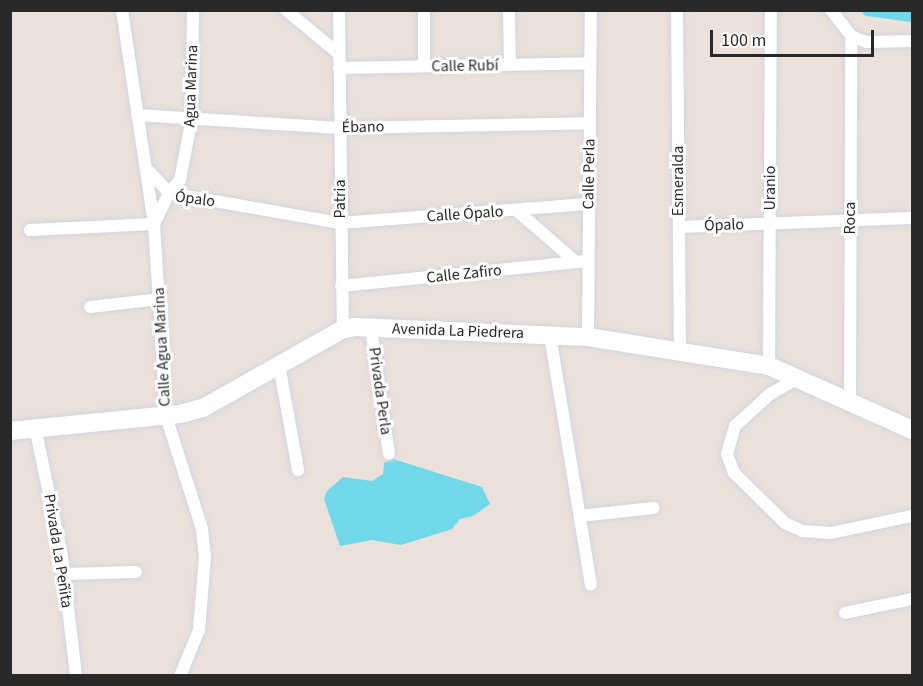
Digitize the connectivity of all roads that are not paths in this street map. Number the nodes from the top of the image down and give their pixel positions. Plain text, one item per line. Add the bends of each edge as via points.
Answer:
1 (122, 10) edge
2 (193, 10) edge
3 (286, 10) edge
4 (339, 10) edge
5 (424, 10) edge
6 (509, 10) edge
7 (591, 10) edge
8 (677, 10) edge
9 (771, 10) edge
10 (831, 10) edge
11 (851, 36) junction
12 (912, 40) edge
13 (339, 54) junction
14 (590, 63) junction
15 (510, 65) junction
16 (424, 66) junction
17 (339, 68) junction
18 (137, 115) junction
19 (192, 117) junction
20 (590, 123) junction
21 (340, 128) junction
22 (146, 168) junction
23 (169, 193) junction
24 (589, 204) junction
25 (516, 210) junction
26 (912, 218) edge
27 (850, 222) junction
28 (340, 223) junction
29 (770, 223) junction
30 (154, 224) junction
31 (679, 227) junction
32 (30, 230) dead end
33 (581, 262) junction
34 (341, 286) junction
35 (159, 299) junction
36 (90, 307) dead end
37 (371, 328) junction
38 (343, 329) junction
39 (550, 335) junction
40 (588, 337) junction
41 (680, 352) junction
42 (279, 366) junction
43 (769, 366) junction
44 (798, 378) junction
45 (850, 400) junction
46 (166, 416) junction
47 (35, 427) junction
48 (912, 430) edge
49 (10, 431) edge
50 (389, 454) dead end
51 (298, 470) dead end
52 (654, 508) dead end
53 (580, 516) junction
54 (912, 516) edge
55 (136, 572) dead end
56 (64, 574) junction
57 (591, 585) dead end
58 (912, 599) edge
59 (845, 613) dead end
60 (76, 675) edge
61 (180, 675) edge

1 - 18 street, Calle Agua Marina
2 - 19 street, Agua Marina
3 - 13 street
4 - 13 street, Patria
5 - 16 street
6 - 15 street
7 - 14 street, Calle Perla
8 - 31 street, Esmeralda
9 - 29 street, Uranio
10 - 11 street
11 - 12 street via 867,42
11 - 27 street, Roca
13 - 17 street, Patria
14 - 15 street, Calle Rubí
14 - 20 street, Calle Perla
15 - 16 street, Calle Rubí
16 - 17 street, Calle Rubí
17 - 21 street, Patria
18 - 19 street, Ébano
18 - 22 street, Calle Agua Marina
19 - 21 street, Ébano
19 - 23 street, Agua Marina via 180,180
20 - 21 street, Ébano
20 - 24 street, Calle Perla
21 - 28 street, Patria
22 - 23 street
22 - 30 street, Calle Agua Marina
23 - 28 street, Ópalo
23 - 30 street, Ópalo
24 - 25 street, Calle Ópalo
24 - 33 street, Calle Perla
25 - 28 street, Calle Ópalo
25 - 33 street
26 - 27 street, Ópalo
27 - 29 street, Ópalo
27 - 45 street, Roca
28 - 34 street, Patria
29 - 31 street, Ópalo
29 - 43 street, Uranio
30 - 32 street
30 - 35 street, Calle Agua Marina
31 - 41 street, Esmeralda
33 - 34 street, Calle Zafiro
33 - 40 street, Calle Perla
34 - 38 street, Patria
35 - 36 street
35 - 46 street, Calle Agua Marina
37 - 38 street, Avenida La Piedrera
37 - 39 street, Avenida La Piedrera
37 - 50 street, Privada Perla
38 - 42 street, Avenida La Piedrera
39 - 40 street, Avenida La Piedrera
39 - 53 street
40 - 41 street, Avenida La Piedrera
41 - 43 street, Avenida La Piedrera
42 - 46 street, Avenida La Piedrera via 203,408
42 - 51 street
43 - 44 street, Avenida La Piedrera
44 - 45 street, Avenida La Piedrera
44 - 54 street via 769,394 735,426 727,454 734,473 785,523 802,531 831,533
45 - 48 street, Avenida La Piedrera
46 - 47 street, Avenida La Piedrera
46 - 61 street, Calle Agua Marina via 202,529 205,556 200,630
47 - 49 street, Avenida La Piedrera
47 - 56 street, Privada La Peñita
52 - 53 street
53 - 57 street
55 - 56 street
56 - 60 street, Privada La Peñita
58 - 59 street

